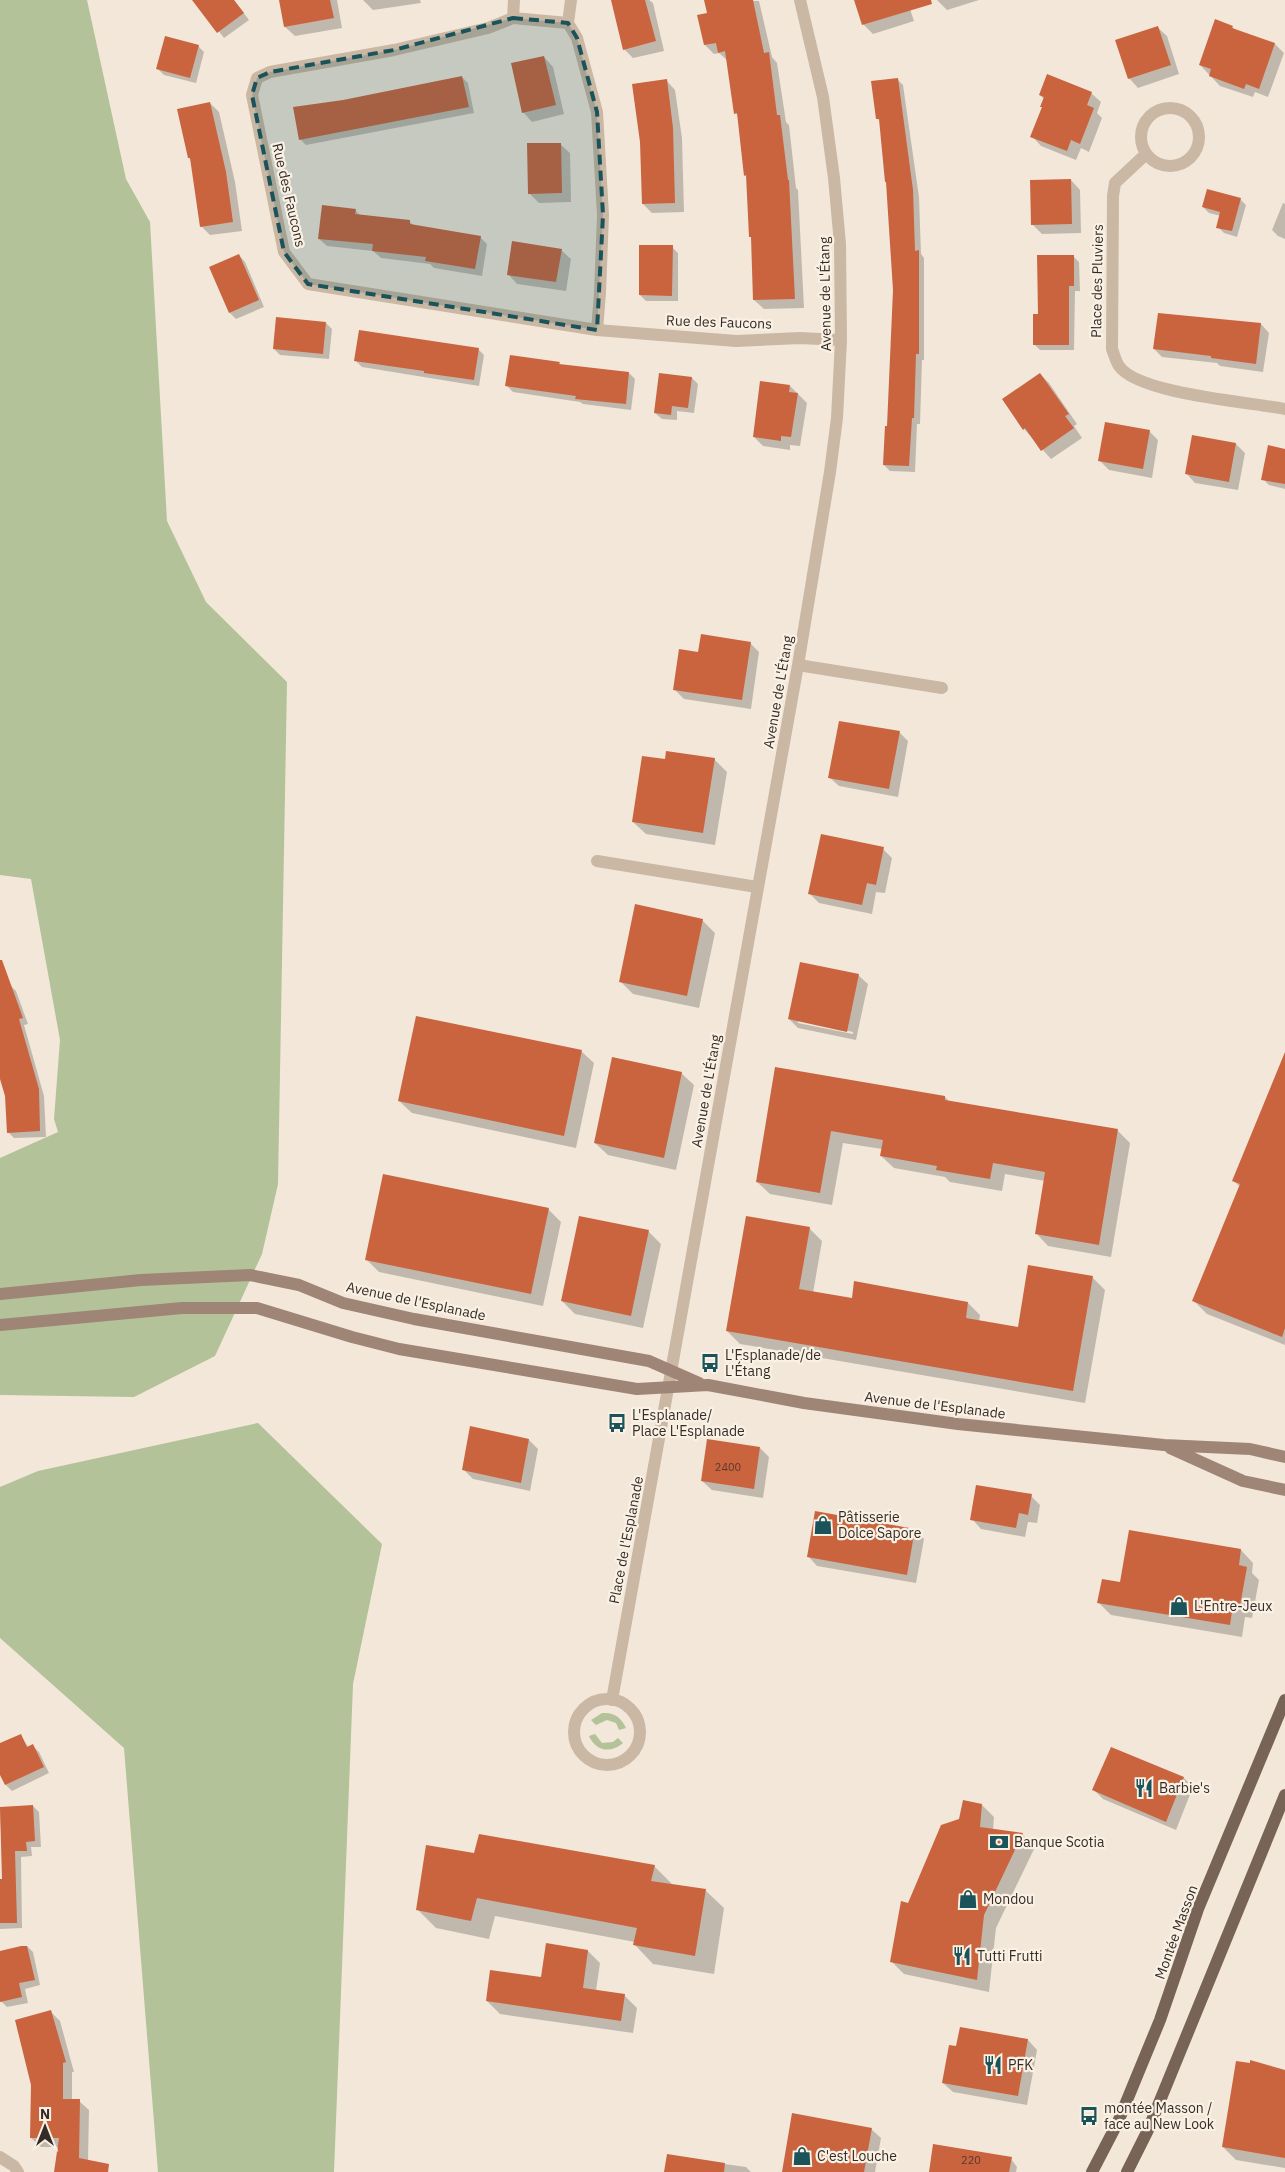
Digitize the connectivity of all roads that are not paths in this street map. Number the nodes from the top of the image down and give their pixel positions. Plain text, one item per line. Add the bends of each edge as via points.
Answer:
1 (514, 0) edge
2 (571, 0) edge
3 (800, 0) edge
4 (513, 18) junction
5 (568, 23) junction
6 (1146, 154) junction
7 (597, 330) junction
8 (841, 340) junction
9 (1285, 409) edge
10 (798, 665) junction
11 (942, 688) dead end
12 (597, 861) dead end
13 (758, 887) junction
14 (0, 1294) edge
15 (0, 1324) edge
16 (673, 1372) junction
17 (703, 1385) junction
18 (670, 1386) junction
19 (1164, 1445) junction
20 (1285, 1456) edge
21 (1285, 1490) edge
22 (612, 1700) junction
23 (1285, 1700) edge
24 (1285, 1795) edge
25 (0, 2157) edge
26 (18, 2172) edge
27 (1092, 2172) edge
28 (1127, 2172) edge

1 - 4 street
2 - 5 street
3 - 8 street, Avenue de L'Étang via 823,97 834,178 840,244
4 - 5 street, Rue des Faucons
4 - 7 street, Rue des Faucons via 488,28 394,50 270,72 257,78 252,95 284,252 308,284
5 - 7 street via 577,38 597,112 603,215
6 - 6 street via 1164,165 1184,162 1196,147 1198,129 1194,121 1182,110 1157,110 1149,116 1141,141
6 - 9 street, Place des Pluviers via 1115,183 1113,196 1112,349 1120,367 1135,379 1178,392
7 - 8 street, Rue des Faucons via 736,341
8 - 10 street, Avenue de L'Étang via 837,418
10 - 11 street
10 - 13 street, Avenue de L'Étang
12 - 13 street
13 - 16 street, Avenue de L'Étang
14 - 16 street, Avenue de l'Esplanade via 141,1280 250,1275 299,1285 361,1307 649,1361
15 - 18 street, Avenue de l'Esplanade via 182,1308 257,1308 399,1349 637,1389
16 - 17 street, Avenue de l'Esplanade
16 - 18 street, Avenue de L'Étang
17 - 18 street, Avenue de l'Esplanade
17 - 19 street, Avenue de l'Esplanade via 958,1424
18 - 22 street, Place de l'Esplanade
19 - 20 street, Avenue de l'Esplanade via 1250,1449
19 - 21 street, Avenue de l'Esplanade via 1244,1481
22 - 22 street via 590,1704 576,1722 574,1732 582,1753 601,1764 613,1765 622,1762 637,1747 640,1727 630,1709
23 - 27 main road, Montée Masson via 1198,1909 1118,2122
24 - 28 main road via 1148,2130
25 - 26 street

